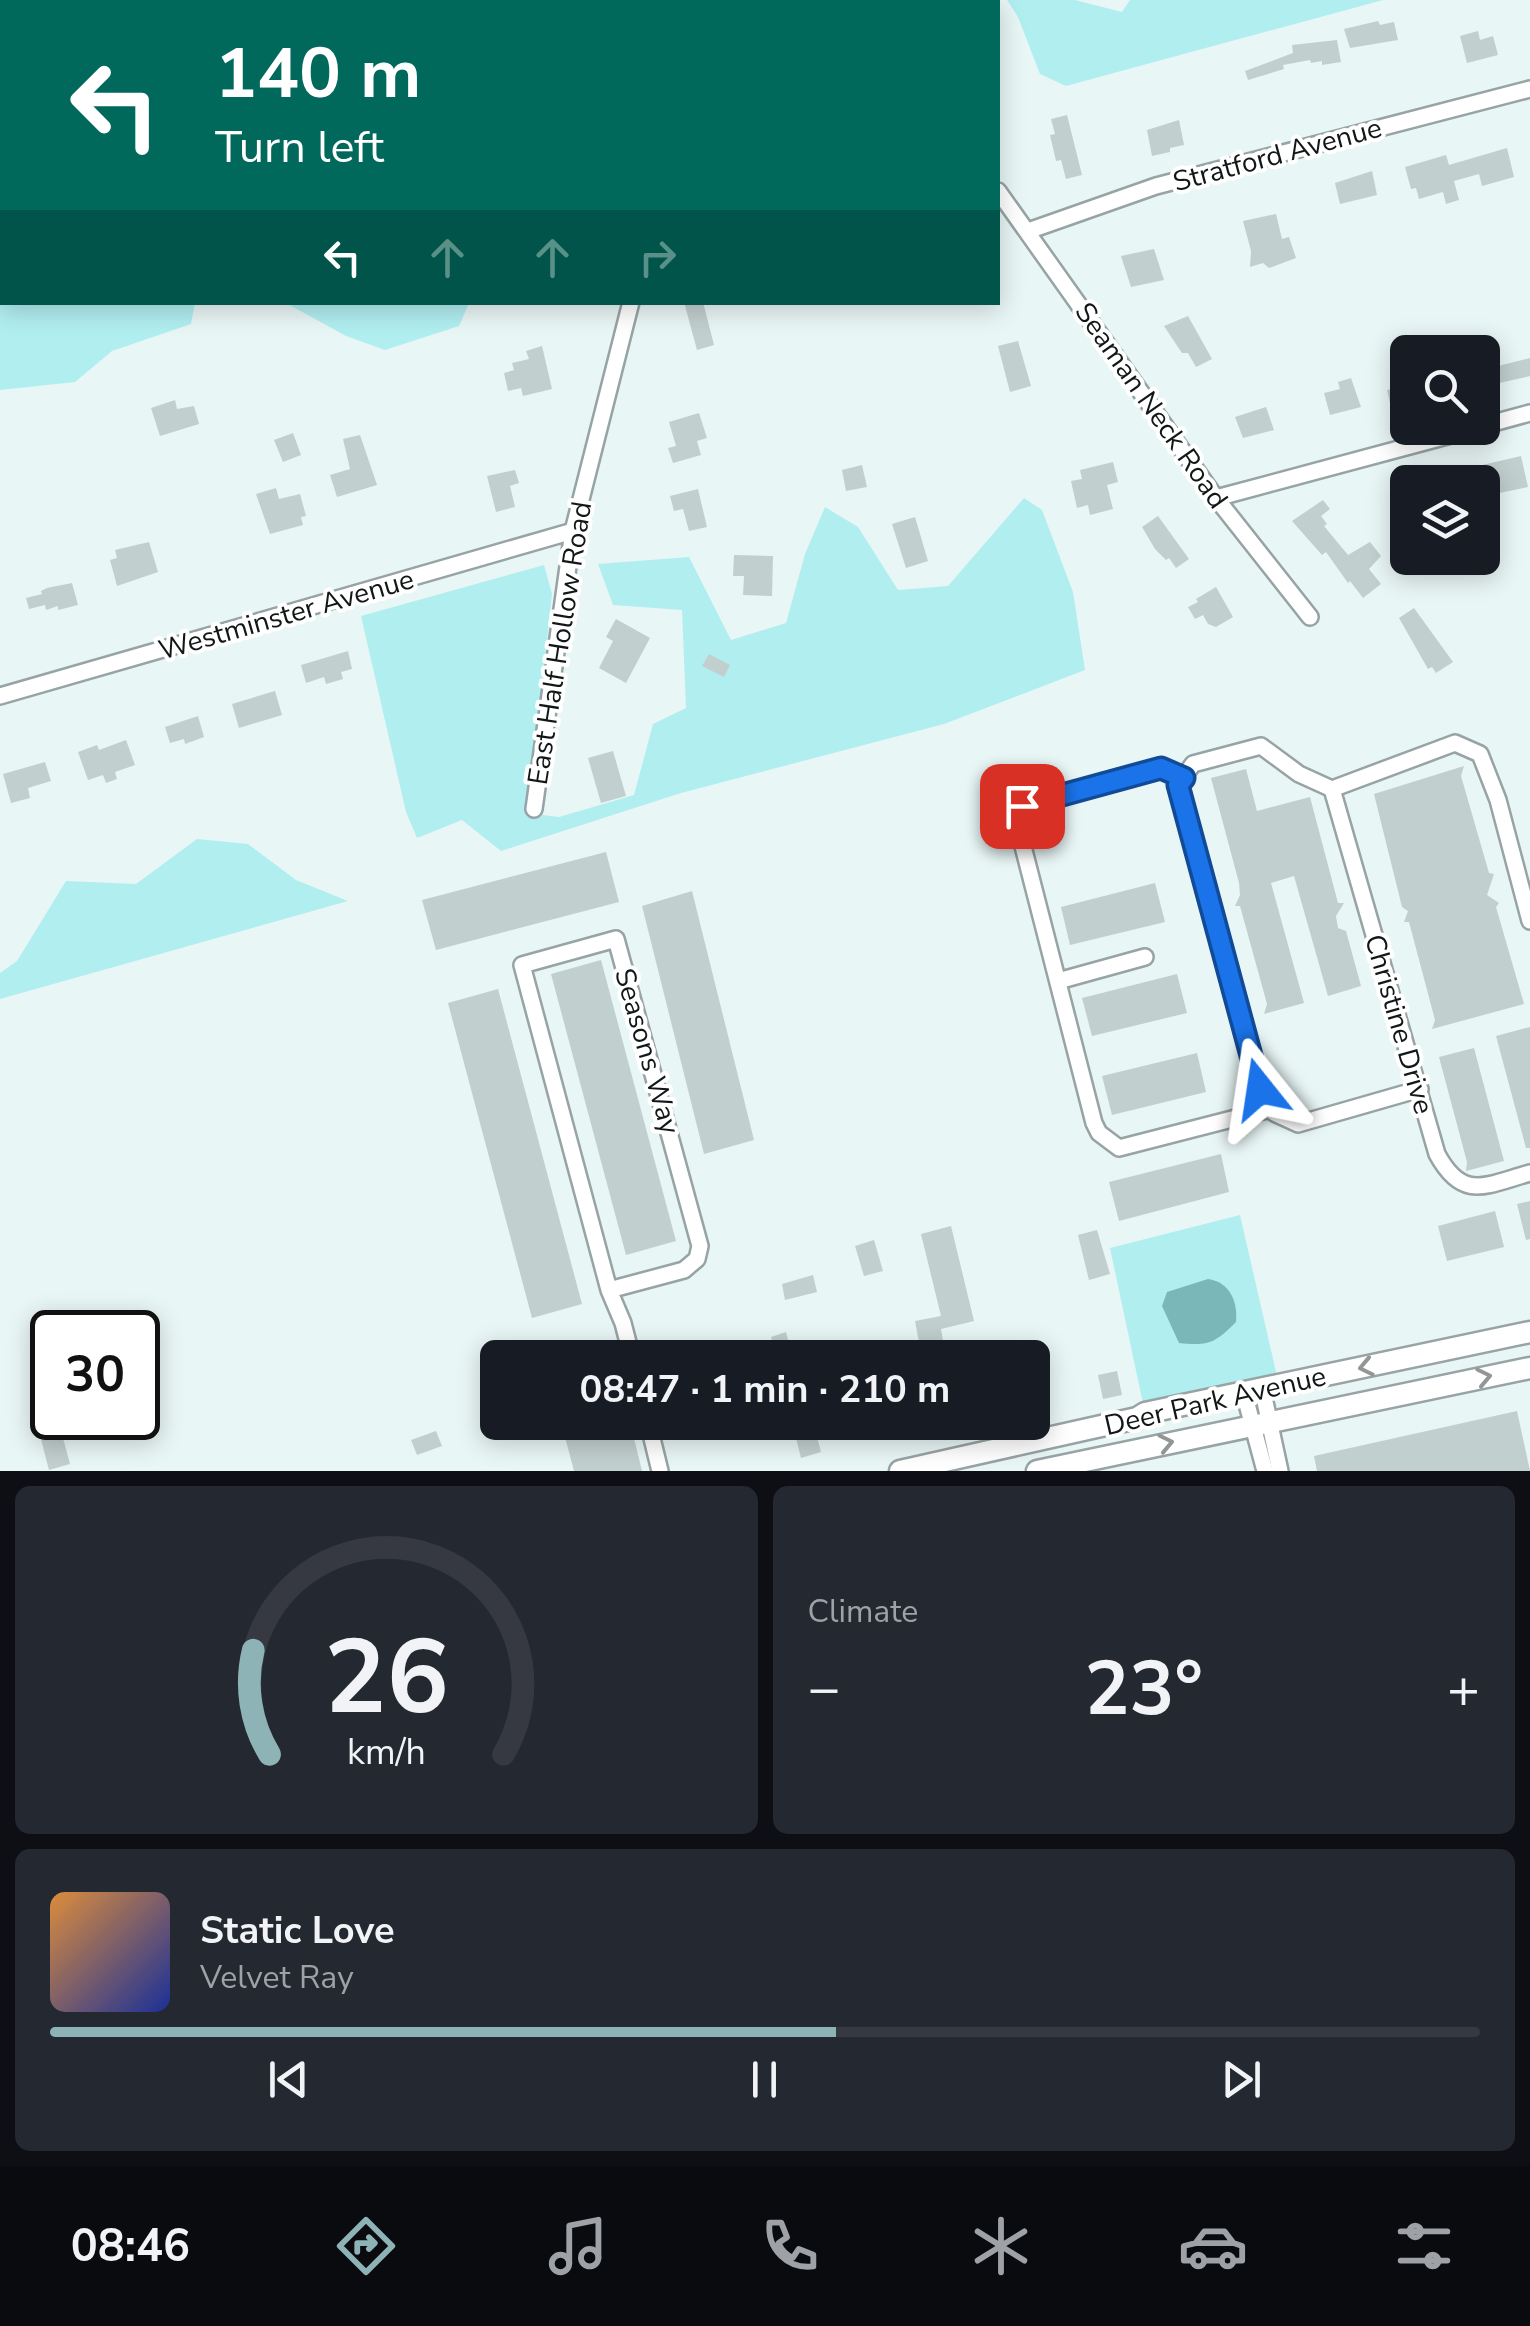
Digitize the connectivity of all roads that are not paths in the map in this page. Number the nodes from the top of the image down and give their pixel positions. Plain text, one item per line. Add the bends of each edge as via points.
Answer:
1 (1530, 89) edge
2 (1000, 194) edge
3 (1028, 231) junction
4 (630, 305) edge
5 (1530, 413) edge
6 (1500, 421) edge
7 (1413, 445) edge
8 (1216, 498) junction
9 (572, 531) junction
10 (1310, 617) dead end
11 (0, 696) edge
12 (1184, 778) junction
13 (1332, 789) junction
14 (534, 809) dead end
15 (1530, 921) edge
16 (1144, 957) dead end
17 (1058, 981) junction
18 (1420, 1089) junction
19 (1272, 1108) junction
20 (1530, 1173) edge
21 (609, 1290) junction
22 (1530, 1332) edge
23 (627, 1340) edge
24 (1530, 1368) edge
25 (1253, 1391) junction
26 (1261, 1423) junction
27 (652, 1440) edge
28 (660, 1471) edge
29 (900, 1471) edge
30 (1037, 1471) edge
31 (1264, 1471) edge
32 (1280, 1471) edge

1 - 3 street, Stratford Avenue via 1156,186
2 - 3 street, Seaman Neck Road
3 - 8 street, Seaman Neck Road
4 - 9 street, East Half Hollow Road
5 - 6 street
7 - 8 street
8 - 10 street, Seaman Neck Road
9 - 11 street, Westminster Avenue
9 - 14 street, East Half Hollow Road
12 - 13 street via 1193,764 1261,746
12 - 17 street via 1161,768 1018,811
12 - 19 street via 1178,785 1260,1089
13 - 15 street via 1456,743 1480,754
13 - 18 street, Christine Drive
16 - 17 street
17 - 19 street via 1094,1124 1111,1144 1119,1148
18 - 19 street via 1298,1124
18 - 20 street, Christine Drive via 1448,1175 1478,1187
21 - 21 street, Seasons Way via 522,966 616,939 700,1246 698,1259 684,1270
21 - 23 street, Seasons Way
22 -> 25 main road, Deer Park Avenue
26 -> 24 main road, Deer Park Avenue
25 - 26 street
25 - 29 main road, Deer Park Avenue
30 -> 26 main road, Deer Park Avenue
26 - 31 street
26 - 32 street
27 - 28 street

